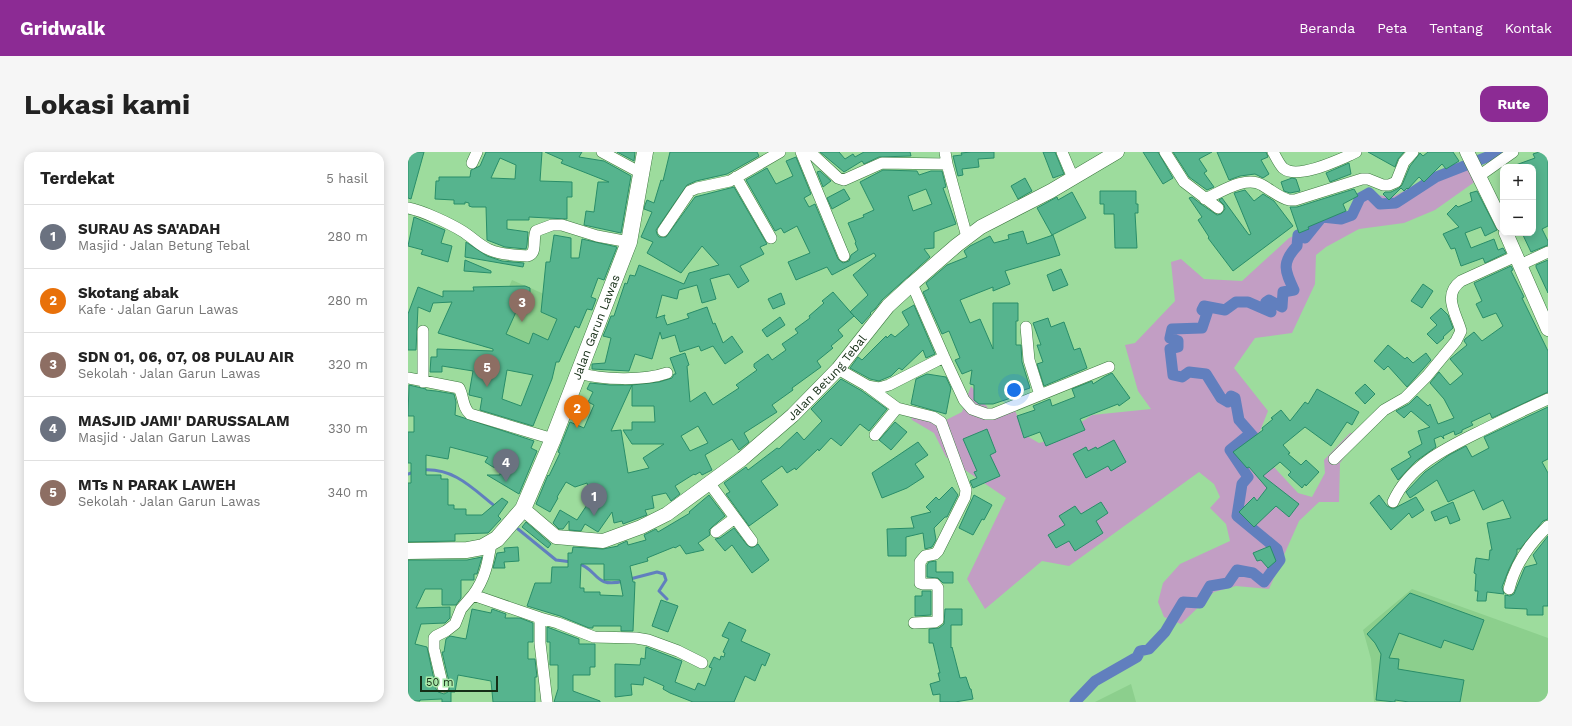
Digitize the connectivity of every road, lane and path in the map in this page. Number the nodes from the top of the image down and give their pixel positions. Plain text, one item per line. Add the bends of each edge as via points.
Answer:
1 (477, 152) edge
2 (602, 152) edge
3 (645, 152) edge
4 (780, 152) edge
5 (801, 152) edge
6 (810, 152) edge
7 (945, 152) edge
8 (1062, 152) edge
9 (1117, 152) edge
10 (1165, 152) edge
11 (1273, 152) edge
12 (1356, 152) edge
13 (1414, 152) edge
14 (1513, 152) edge
15 (472, 163) dead end
16 (947, 164) junction
17 (1474, 165) edge
18 (641, 173) junction
19 (736, 177) junction
20 (1073, 178) junction
21 (1205, 199) junction
22 (408, 208) edge
23 (1218, 208) dead end
24 (1500, 219) edge
25 (664, 231) dead end
26 (1507, 236) edge
27 (967, 237) junction
28 (771, 238) dead end
29 (629, 242) junction
30 (1548, 252) edge
31 (844, 256) dead end
32 (1518, 261) junction
33 (912, 284) junction
34 (1026, 327) dead end
35 (1548, 329) edge
36 (423, 331) dead end
37 (944, 357) junction
38 (1109, 367) dead end
39 (838, 369) junction
40 (579, 373) junction
41 (667, 373) dead end
42 (408, 378) edge
43 (423, 382) junction
44 (866, 386) junction
45 (1040, 395) junction
46 (1548, 399) edge
47 (897, 408) junction
48 (875, 435) dead end
49 (553, 439) junction
50 (1334, 459) dead end
51 (710, 484) junction
52 (1393, 502) dead end
53 (523, 509) junction
54 (735, 518) junction
55 (1548, 526) edge
56 (716, 532) dead end
57 (752, 541) dead end
58 (492, 543) junction
59 (408, 551) edge
60 (1509, 589) dead end
61 (473, 595) junction
62 (540, 618) junction
63 (914, 623) dead end
64 (702, 663) dead end
65 (443, 687) dead end
66 (547, 702) edge

1 - 15 street
2 - 18 street
3 - 18 main road, Jalan Garun Lawas
4 - 19 street
5 - 31 street
6 - 16 street via 838,178 844,180 882,163
7 - 16 street
8 - 20 street
9 - 20 street, Jalan Betung Tebal
10 - 21 street via 1184,182
11 - 12 street via 1284,169 1304,172
13 - 21 street via 1404,162 1396,182 1389,185 1362,179 1289,200 1250,181
14 - 17 street
16 - 27 street
17 - 24 street
18 - 29 main road, Jalan Garun Lawas
19 - 25 street via 690,191
19 - 28 street
20 - 27 street, Jalan Betung Tebal
21 - 23 street
22 - 29 street via 450,224 490,250 500,253 531,255 536,231 556,224
26 - 32 street
27 - 33 street, Jalan Betung Tebal
29 - 40 main road, Jalan Garun Lawas
30 - 32 street
32 - 35 street
32 - 50 street via 1456,284 1451,296 1452,309 1461,330 1456,341 1405,398 1384,410
33 - 37 street
33 - 39 street, Jalan Betung Tebal via 874,322
34 - 45 street via 1029,360
36 - 43 street
37 - 44 street via 889,385 879,388
37 - 45 street via 964,400 972,409 979,412 993,414
38 - 45 street
39 - 44 street
39 - 51 street, Jalan Betung Tebal via 765,441
40 - 41 street via 604,378 651,377
40 - 49 main road, Jalan Garun Lawas
42 - 43 street
43 - 49 street via 459,388 466,410 472,415
44 - 47 street
46 - 52 street via 1430,458 1415,470
47 - 48 street
47 - 63 street via 933,417 941,422 966,490 938,552 922,557 920,562 920,583 935,584 938,588 938,620
49 - 53 main road, Jalan Garun Lawas
51 - 53 street, Jalan Betung Tebal via 659,519 604,541 556,537
51 - 54 street
53 - 58 main road, Jalan Garun Lawas
54 - 56 street
54 - 57 street
55 - 60 street via 1526,551
58 - 59 main road, Jalan Garun Lawas via 467,550
58 - 61 street via 486,572
61 - 62 street
61 - 65 street via 461,609 455,624 434,638
62 - 64 street via 594,637 648,640
62 - 66 street via 540,643

